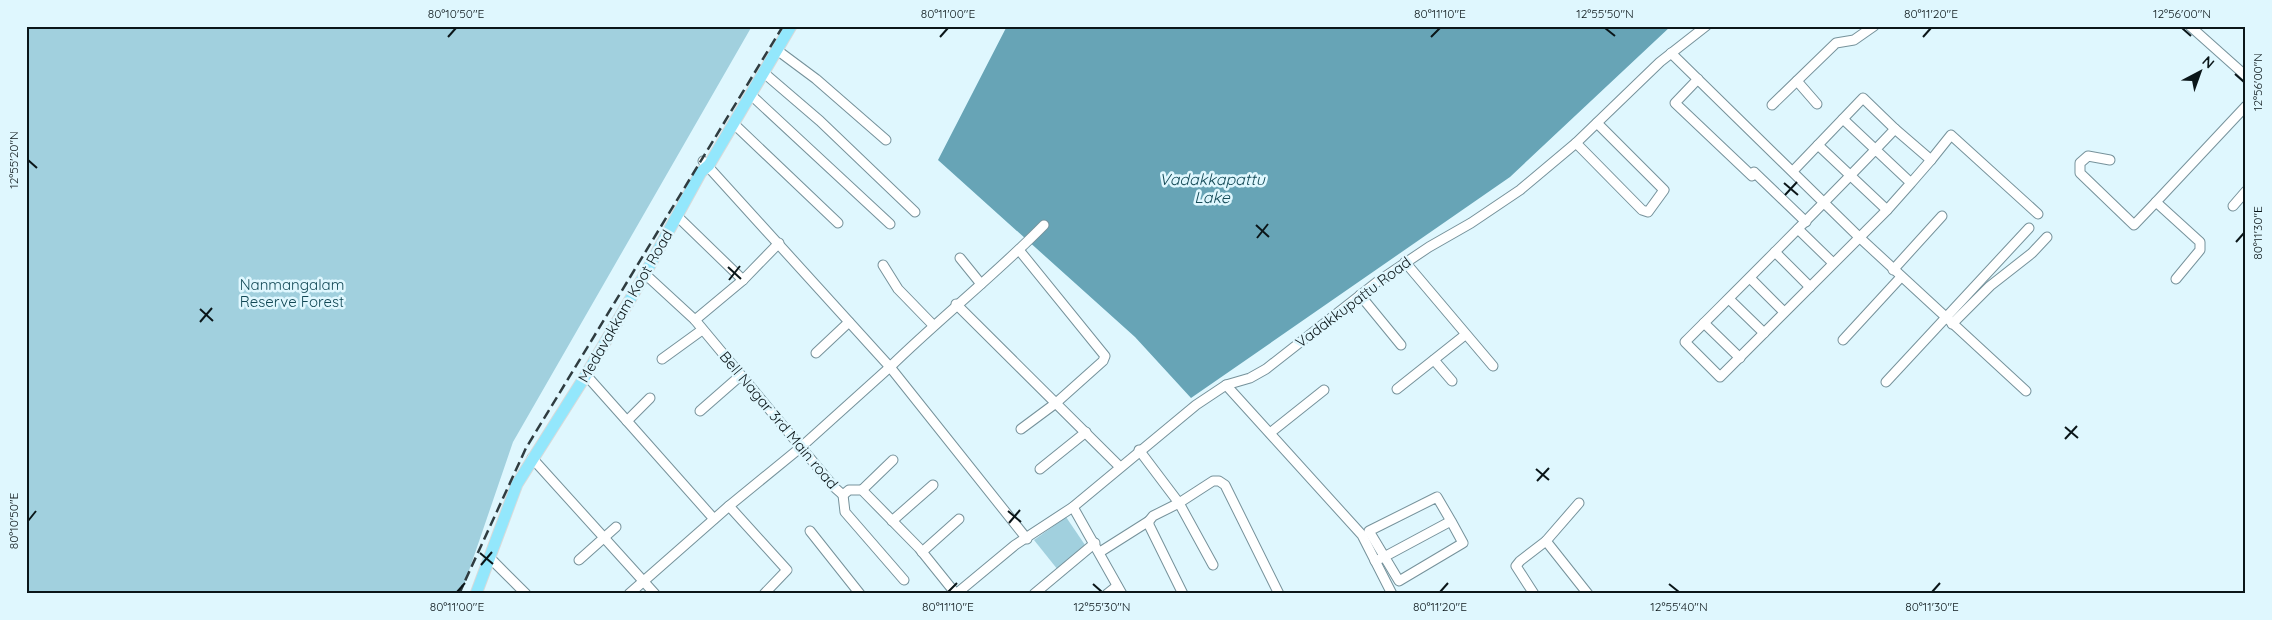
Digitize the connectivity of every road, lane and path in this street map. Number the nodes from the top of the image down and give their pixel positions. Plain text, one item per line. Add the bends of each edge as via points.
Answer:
1 (785, 26) edge
2 (791, 26) edge
3 (1706, 26) edge
4 (1874, 26) edge
5 (2190, 26) edge
6 (777, 50) junction
7 (1671, 53) junction
8 (764, 73) junction
9 (2246, 76) edge
10 (1698, 79) junction
11 (1797, 82) junction
12 (750, 94) junction
13 (1817, 104) dead end
14 (1772, 105) dead end
15 (2246, 106) edge
16 (1843, 118) junction
17 (1597, 123) junction
18 (734, 124) junction
19 (1895, 128) junction
20 (886, 140) dead end
21 (1576, 143) junction
22 (1818, 145) junction
23 (1876, 149) junction
24 (1931, 160) junction
25 (2110, 160) dead end
26 (704, 166) junction
27 (1793, 171) junction
28 (1851, 175) junction
29 (1911, 183) junction
30 (2246, 191) edge
31 (1825, 202) junction
32 (2156, 202) junction
33 (2233, 206) dead end
34 (1887, 210) junction
35 (915, 212) dead end
36 (2038, 214) dead end
37 (677, 216) junction
38 (1942, 216) dead end
39 (1806, 222) junction
40 (838, 223) dead end
41 (890, 224) dead end
42 (1044, 225) dead end
43 (2029, 228) dead end
44 (1798, 229) junction
45 (1859, 237) junction
46 (2047, 237) dead end
47 (779, 243) junction
48 (1020, 250) junction
49 (1775, 252) junction
50 (960, 258) dead end
51 (1405, 262) junction
52 (1833, 263) junction
53 (883, 264) dead end
54 (1893, 270) junction
55 (645, 274) junction
56 (1901, 277) junction
57 (1750, 278) junction
58 (2176, 279) dead end
59 (742, 280) junction
60 (980, 284) junction
61 (1810, 286) junction
62 (1360, 295) junction
63 (1728, 299) junction
64 (956, 304) junction
65 (1784, 312) junction
66 (695, 320) junction
67 (1949, 321) junction
68 (849, 322) junction
69 (1704, 323) junction
70 (933, 325) junction
71 (702, 330) junction
72 (1764, 333) junction
73 (1465, 335) junction
74 (1843, 340) dead end
75 (1401, 345) dead end
76 (816, 353) dead end
77 (1740, 358) junction
78 (662, 360) dead end
79 (1434, 360) junction
80 (1493, 366) dead end
81 (890, 367) junction
82 (586, 375) junction
83 (740, 376) junction
84 (1452, 381) dead end
85 (1886, 382) dead end
86 (1226, 385) junction
87 (1397, 389) dead end
88 (1324, 390) dead end
89 (2026, 391) dead end
90 (650, 398) dead end
91 (1056, 403) junction
92 (700, 411) dead end
93 (627, 421) junction
94 (1021, 429) dead end
95 (1086, 432) junction
96 (1270, 433) junction
97 (800, 448) junction
98 (1139, 450) junction
99 (532, 458) junction
100 (893, 460) dead end
101 (1120, 467) junction
102 (1040, 469) dead end
103 (933, 485) dead end
104 (862, 490) junction
105 (843, 495) junction
106 (1179, 503) junction
107 (1579, 503) dead end
108 (729, 506) junction
109 (1073, 506) junction
110 (714, 519) junction
111 (959, 519) dead end
112 (892, 521) junction
113 (1149, 521) junction
114 (1451, 521) junction
115 (616, 527) dead end
116 (810, 531) dead end
117 (1365, 533) junction
118 (605, 538) junction
119 (1027, 539) junction
120 (1546, 541) junction
121 (1095, 543) junction
122 (922, 552) junction
123 (1100, 552) junction
124 (1384, 557) junction
125 (490, 559) junction
126 (580, 560) dead end
127 (1375, 561) junction
128 (1213, 564) dead end
129 (644, 580) junction
130 (904, 580) dead end
131 (1399, 581) junction
132 (1119, 590) edge
133 (1390, 591) edge
134 (476, 594) edge
135 (526, 594) edge
136 (629, 594) edge
137 (655, 594) edge
138 (764, 594) edge
139 (860, 594) edge
140 (956, 594) edge
141 (1034, 594) edge
142 (1107, 594) edge
143 (1183, 594) edge
144 (1279, 594) edge
145 (1534, 594) edge
146 (1588, 594) edge

1 - 26 main road
2 - 6 main road, Medavakkam Koot Road
3 - 7 street, Vadakkupattu Road
4 - 11 street via 1854,40 1836,44
5 - 9 street
6 - 8 main road, Medavakkam Koot Road
6 - 20 street
7 - 10 street
7 - 17 street, Vadakkupattu Road
8 - 12 main road, Medavakkam Koot Road
8 - 35 street via 820,121
10 - 27 street
10 - 39 street via 1675,103
11 - 13 street
11 - 14 street
12 - 18 main road, Medavakkam Koot Road
12 - 41 street
15 - 32 street
16 - 19 street via 1863,98
16 - 22 street
16 - 23 street
17 - 21 street, Vadakkupattu Road
17 - 21 street via 1664,190 1648,212 1642,210
18 - 26 main road, Medavakkam Koot Road
18 - 40 street
19 - 23 street
19 - 24 street
21 - 51 street, Vadakkupattu Road via 1520,190
22 - 27 street
22 - 28 street
23 - 28 street
23 - 29 street
24 - 29 street
24 - 36 street via 1951,135
25 - 32 street via 2088,156 2080,162 2080,173 2134,225
26 - 37 main road, Medavakkam Koot Road
26 - 47 street
27 - 31 street
28 - 31 street
28 - 34 street
29 - 34 street
30 - 33 street
31 - 39 street
31 - 45 street
32 - 58 street via 2200,242 2200,250
34 - 45 street
37 - 55 main road, Medavakkam Koot Road
37 - 59 street
38 - 54 street
39 - 44 street
42 - 48 street
43 - 67 street
44 - 49 street
44 - 52 street
45 - 52 street
45 - 54 street
46 - 67 street
47 - 59 street
47 - 68 street
48 - 60 street
48 - 91 street via 1105,356
49 - 57 street
49 - 61 street
50 - 60 street
51 - 62 street, Vadakkupattu Road
51 - 73 street
52 - 61 street
53 - 70 street via 898,288
54 - 56 street
55 - 66 street, Bell Nagar 3rd Main road
55 - 82 main road, Medavakkam Koot Road
56 - 67 street
56 - 74 street
57 - 63 street
57 - 65 street
59 - 66 street
60 - 64 street
61 - 65 street
62 - 75 street
62 - 86 street, Vadakkupattu Road via 1266,369
63 - 69 street
63 - 72 street
64 - 70 street
64 - 91 street
65 - 72 street
66 - 71 street, Bell Nagar 3rd Main road
67 - 85 street
67 - 89 street
68 - 76 street
68 - 81 street
69 - 77 street
69 - 77 street via 1685,342 1720,377
70 - 81 street
71 - 78 street
71 - 83 street, Bell Nagar 3rd Main road
72 - 77 street
73 - 79 street
73 - 80 street
79 - 84 street
79 - 87 street
81 - 97 street
81 - 119 street
82 - 93 street
82 - 99 main road, Medavakkam Koot Road
83 - 92 street
83 - 97 street, Bell Nagar 3rd Main road
86 - 96 street
86 - 98 street, Vadakkupattu Road
88 - 96 street
90 - 93 street
91 - 94 street
91 - 95 street
93 - 110 street
95 - 101 street
95 - 102 street
96 - 117 street
97 - 105 street, Bell Nagar 3rd Main road
97 - 108 street
98 - 101 street, Vadakkupattu Road
98 - 106 street
99 - 118 street
99 - 125 main road, Medavakkam Koot Road via 517,484
100 - 104 street
101 - 109 street, Vadakkupattu Road
103 - 112 street
104 - 105 street, Bell Nagar 3rd Main road via 849,490
104 - 112 street, Bell Nagar 3rd Main road
105 - 130 street via 845,512
106 - 113 street
106 - 128 street
106 - 144 street via 1213,481 1224,485
107 - 120 street
108 - 110 street
108 - 138 street via 786,570
109 - 119 street, Vadakkupattu Road
109 - 121 street
110 - 129 street
111 - 122 street
112 - 122 street, Bell Nagar 3rd Main road
113 - 123 street
113 - 143 street
114 - 117 street via 1437,497
114 - 124 street
114 - 131 street via 1463,543
115 - 118 street
116 - 139 street
117 - 124 street
117 - 127 street
118 - 126 street
118 - 129 street
119 - 140 street, Vadakkupattu Road
120 - 145 street via 1516,566
120 - 146 street
121 - 123 street
121 - 141 street
122 - 140 street, Bell Nagar 3rd Main road
123 - 132 street
124 - 127 street
124 - 131 street
125 - 134 main road, Medavakkam Koot Road
125 - 135 street
127 - 133 street
129 - 136 street
129 - 137 street
131 - 133 street
132 - 142 street

